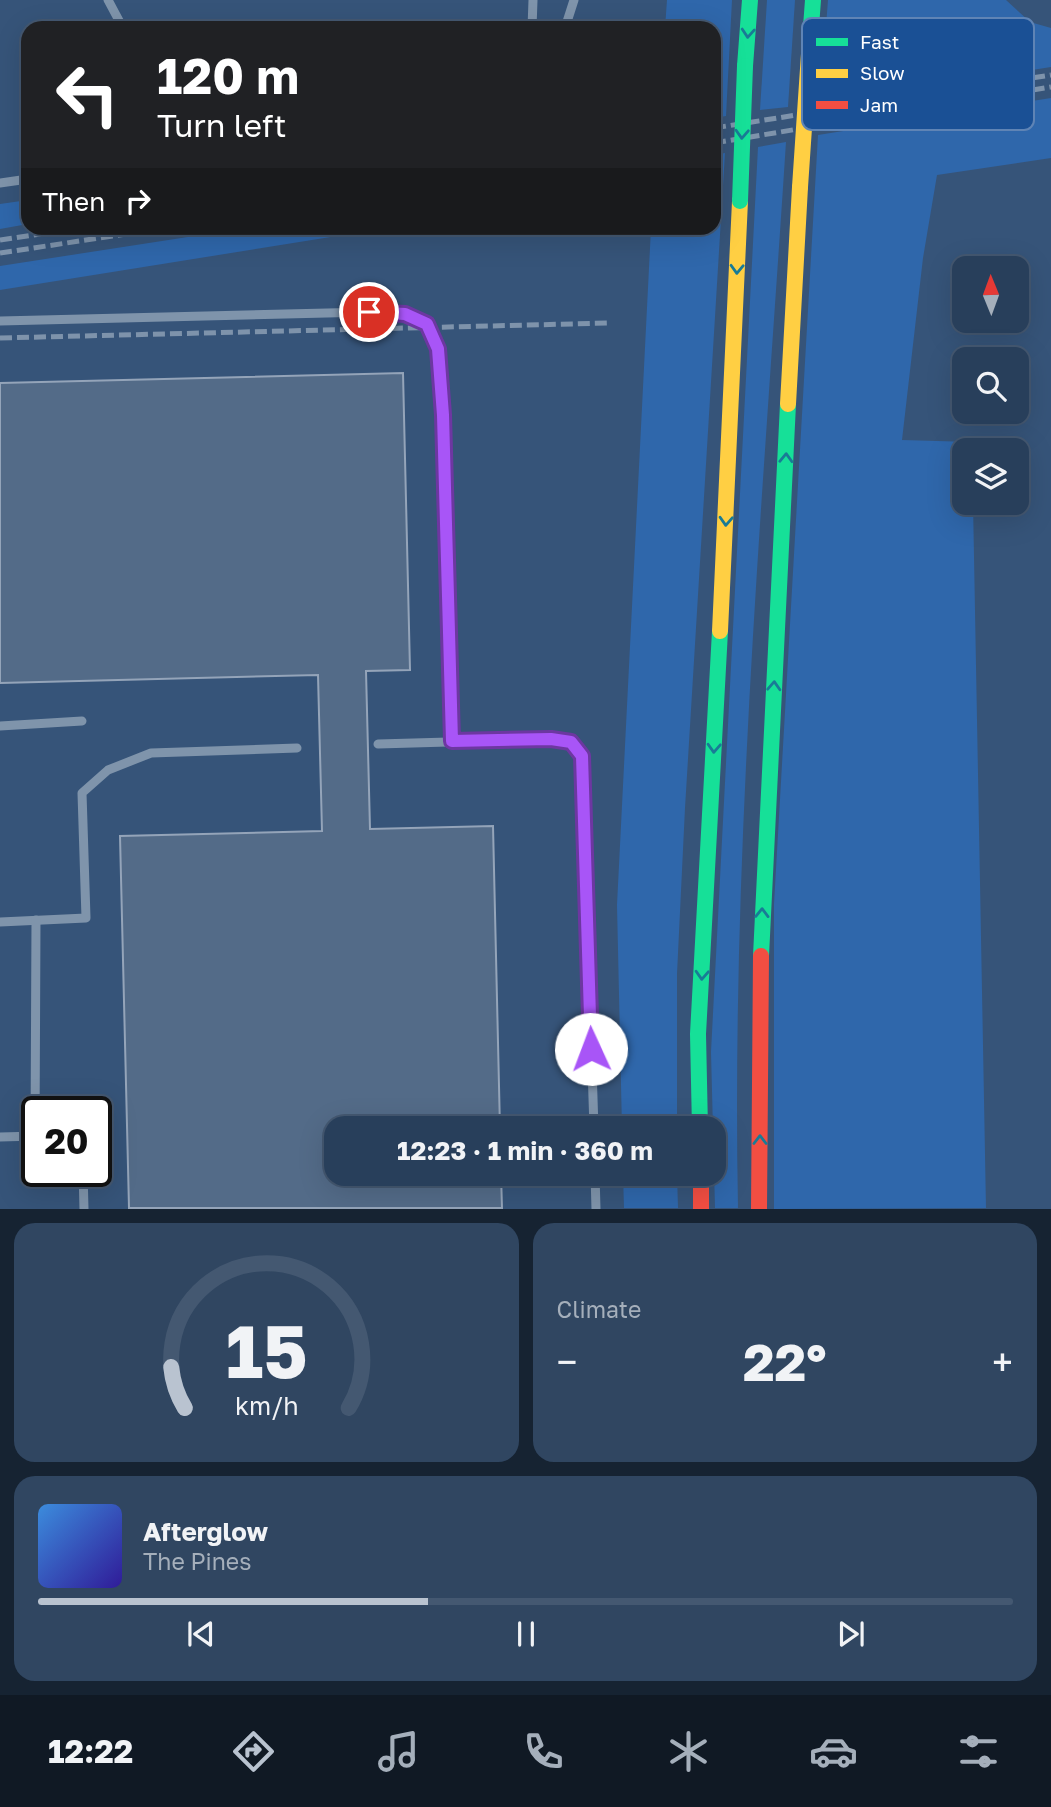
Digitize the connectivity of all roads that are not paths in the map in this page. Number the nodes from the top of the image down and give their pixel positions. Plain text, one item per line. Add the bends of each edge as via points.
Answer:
1 (108, 0) edge
2 (533, 0) edge
3 (574, 0) edge
4 (750, 0) edge
5 (813, 0) edge
6 (812, 18) edge
7 (119, 21) edge
8 (532, 21) edge
9 (567, 21) edge
10 (804, 130) edge
11 (21, 180) edge
12 (0, 183) edge
13 (0, 321) edge
14 (82, 721) dead end
15 (0, 726) edge
16 (452, 741) junction
17 (377, 744) dead end
18 (298, 748) dead end
19 (36, 920) junction
20 (0, 922) edge
21 (36, 1096) edge
22 (594, 1116) edge
23 (700, 1116) edge
24 (21, 1136) edge
25 (0, 1137) edge
26 (595, 1186) edge
27 (701, 1186) edge
28 (83, 1187) edge
29 (84, 1209) edge
30 (596, 1209) edge
31 (701, 1209) edge
32 (759, 1209) edge

1 - 7 lane
2 - 8 lane
3 - 9 lane
4 -> 23 highway, bridge via 698,1034
6 -> 5 highway, bridge
32 -> 10 highway, bridge via 762,903
11 - 12 lane
13 - 16 lane via 369,312 405,314 427,324 438,349 443,415
14 - 15 lane
16 - 17 lane
16 - 22 lane via 551,739 571,742 582,756
18 - 19 lane via 150,753 108,770 82,793 86,918
19 - 20 lane
19 - 21 lane
24 - 25 lane
26 - 30 lane
27 - 31 highway
28 - 29 lane

